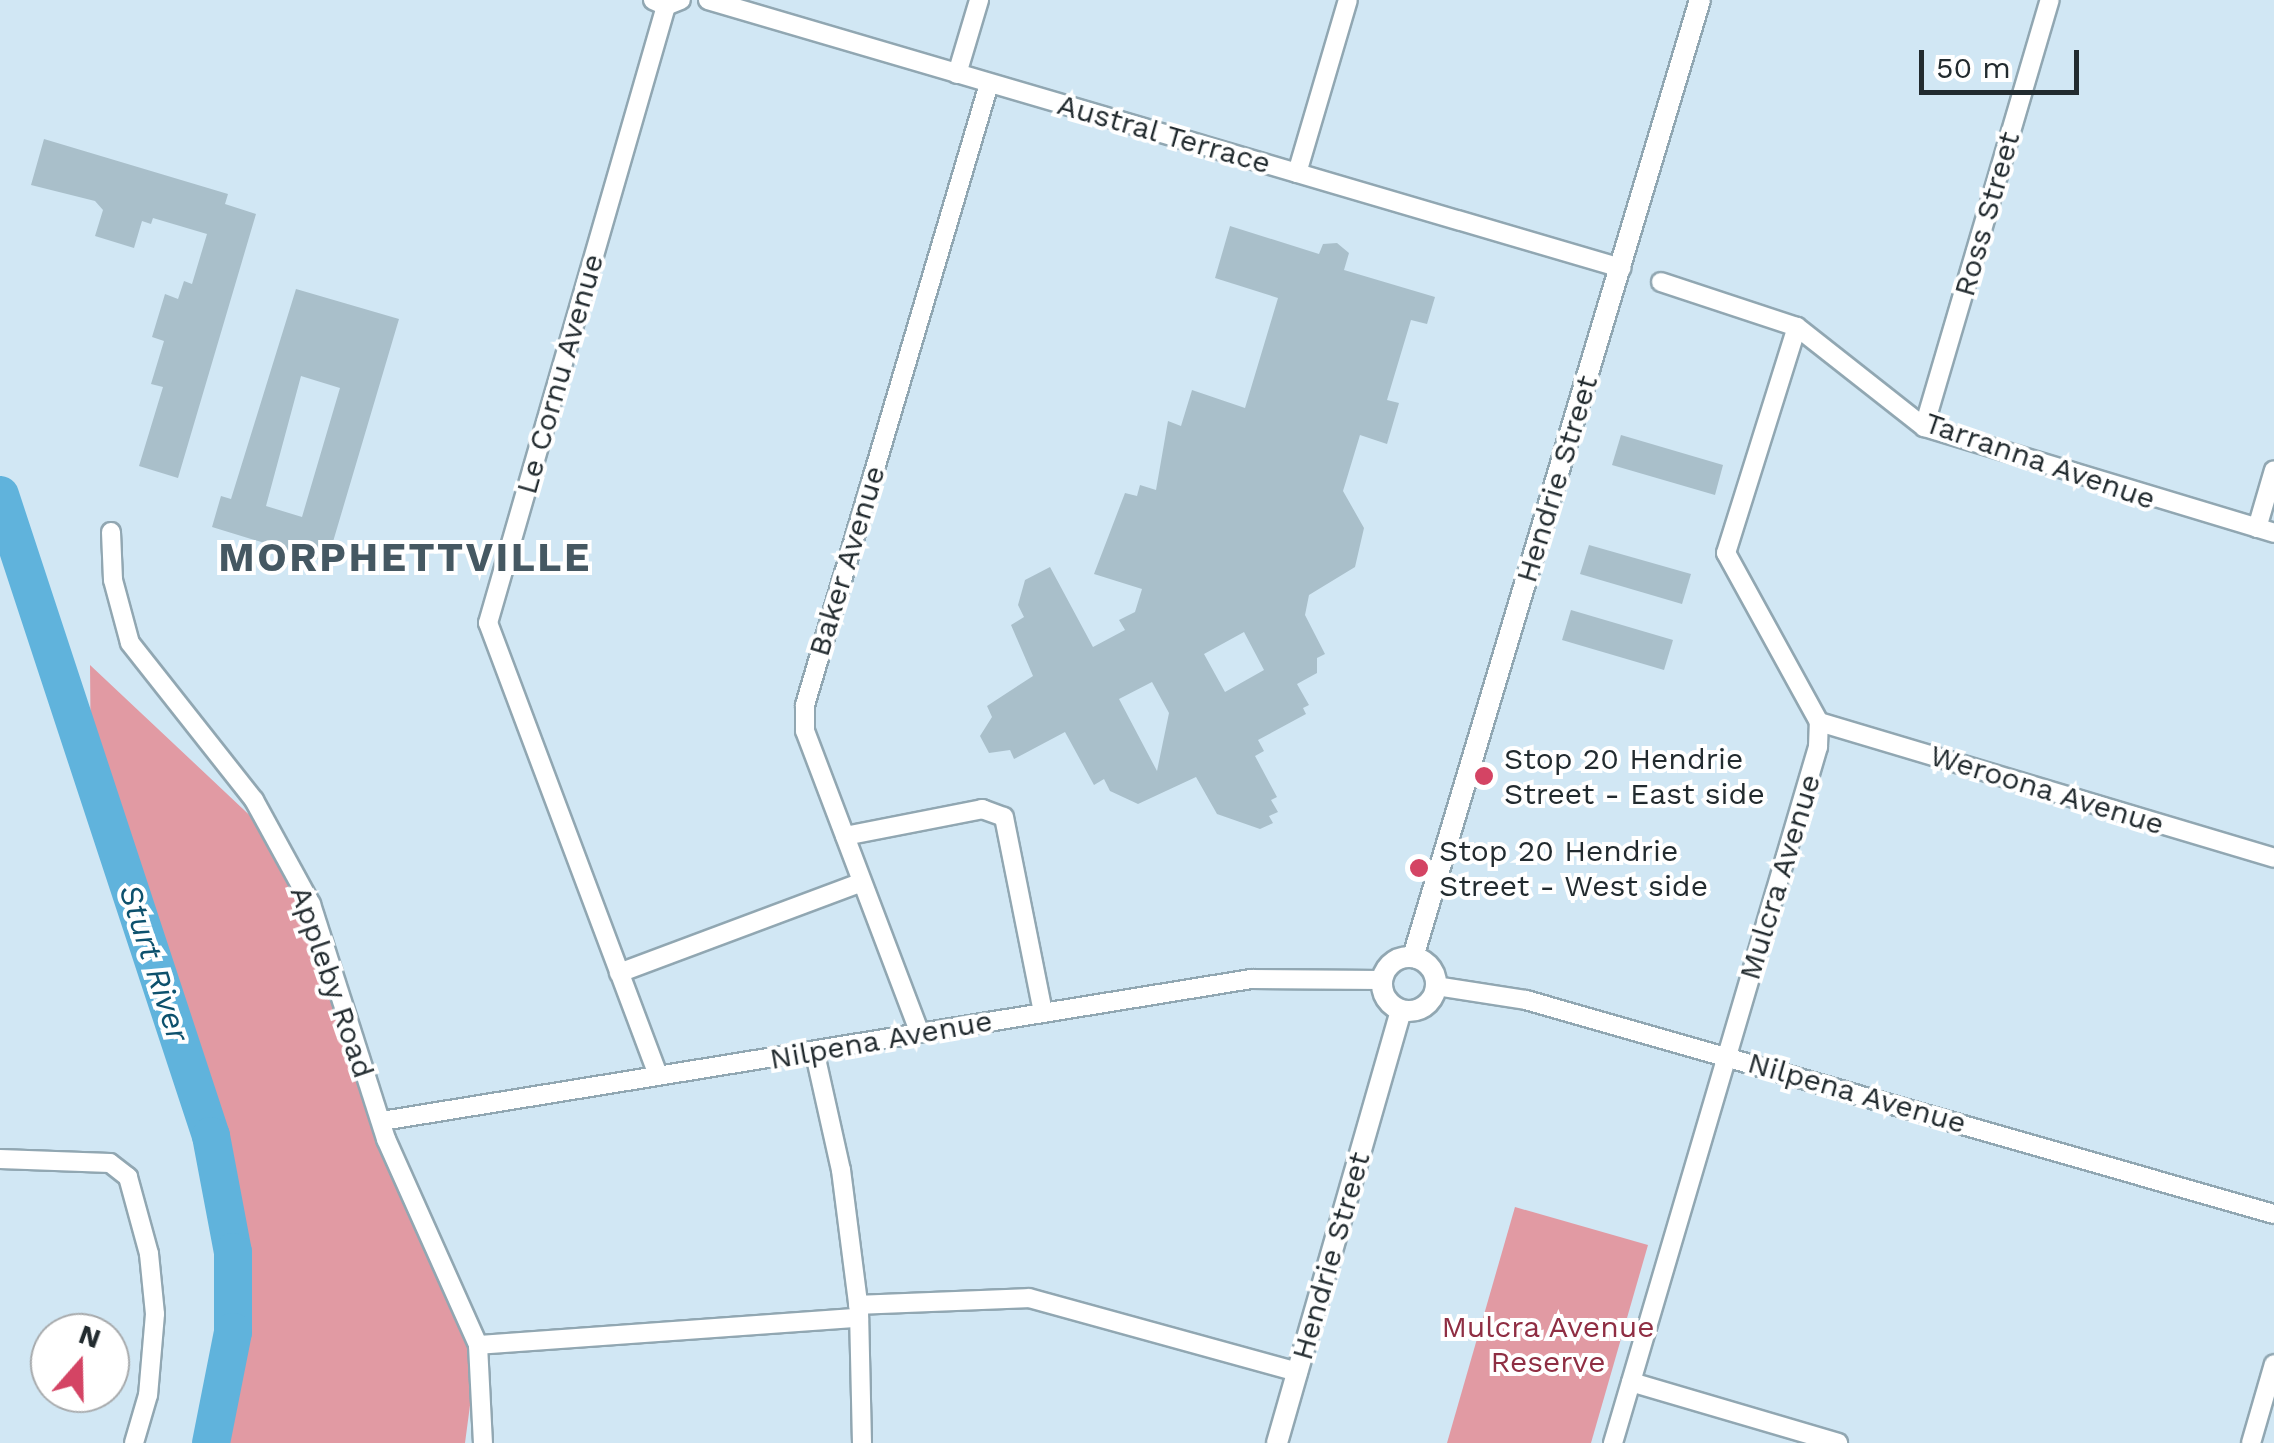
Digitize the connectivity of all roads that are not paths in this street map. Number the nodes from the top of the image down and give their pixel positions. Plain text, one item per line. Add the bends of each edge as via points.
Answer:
1 (708, 0) edge
2 (979, 0) edge
3 (1348, 0) edge
4 (1700, 0) edge
5 (2050, 0) edge
6 (667, 2) edge
7 (956, 74) junction
8 (989, 84) junction
9 (1297, 173) junction
10 (1620, 268) junction
11 (1662, 282) dead end
12 (1797, 327) junction
13 (1924, 428) junction
14 (2274, 470) edge
15 (2266, 530) edge
16 (111, 532) dead end
17 (1819, 722) junction
18 (845, 836) junction
19 (2274, 858) edge
20 (862, 882) junction
21 (1414, 957) junction
22 (619, 973) junction
23 (1381, 980) junction
24 (1436, 986) junction
25 (1401, 1010) junction
26 (1043, 1012) junction
27 (919, 1032) junction
28 (815, 1054) junction
29 (1726, 1054) junction
30 (658, 1076) junction
31 (382, 1121) junction
32 (0, 1160) edge
33 (2274, 1214) edge
34 (859, 1311) junction
35 (478, 1345) junction
36 (2274, 1364) edge
37 (1298, 1372) junction
38 (1631, 1382) junction
39 (134, 1443) edge
40 (483, 1443) edge
41 (862, 1443) edge
42 (1277, 1443) edge
43 (1614, 1443) edge
44 (1838, 1443) edge
45 (2251, 1443) edge

1 - 7 street, Austral Terrace
2 - 7 street
3 - 9 street
4 - 10 street, Hendrie Street
5 - 13 street, Ross Street
6 - 22 street, Le Cornu Avenue via 488,624
7 - 8 street, Austral Terrace
8 - 9 street, Austral Terrace
8 - 18 street, Baker Avenue via 804,705 805,732
9 - 10 street, Austral Terrace
10 - 21 street, Hendrie Street
11 - 12 street, Tarranna Avenue
12 - 13 street, Tarranna Avenue
12 - 17 street via 1726,553
13 - 15 street, Tarranna Avenue
14 - 15 street
16 - 31 street, Appleby Road via 113,580 130,643 254,800 311,904
17 - 19 street, Weroona Avenue
17 - 29 street, Mulcra Avenue via 1818,747
18 - 20 street, Baker Avenue
18 - 26 street via 982,809 1004,817
20 - 22 street
20 - 27 street, Baker Avenue
21 - 23 street via 1395,960
21 - 24 street via 1430,966
22 - 30 street, Le Cornu Avenue
23 - 25 street via 1388,1002
23 - 26 street, Nilpena Avenue via 1251,979
24 - 25 street via 1424,1007
24 - 29 street, Nilpena Avenue via 1526,1000
25 - 37 street, Hendrie Street
26 - 27 street, Nilpena Avenue
27 - 28 street, Nilpena Avenue
28 - 30 street, Nilpena Avenue
28 - 34 street via 841,1170
29 - 33 street, Nilpena Avenue
29 - 38 street, Mulcra Avenue
30 - 31 street, Nilpena Avenue
31 - 35 street, Appleby Road
32 - 39 street via 110,1163 128,1177 154,1314 148,1395
34 - 35 street
34 - 37 street via 1010,1296 1099,1313
34 - 41 street
35 - 40 street, Appleby Road
36 - 45 street
37 - 42 street, Hendrie Street
38 - 43 street, Mulcra Avenue
38 - 44 street

